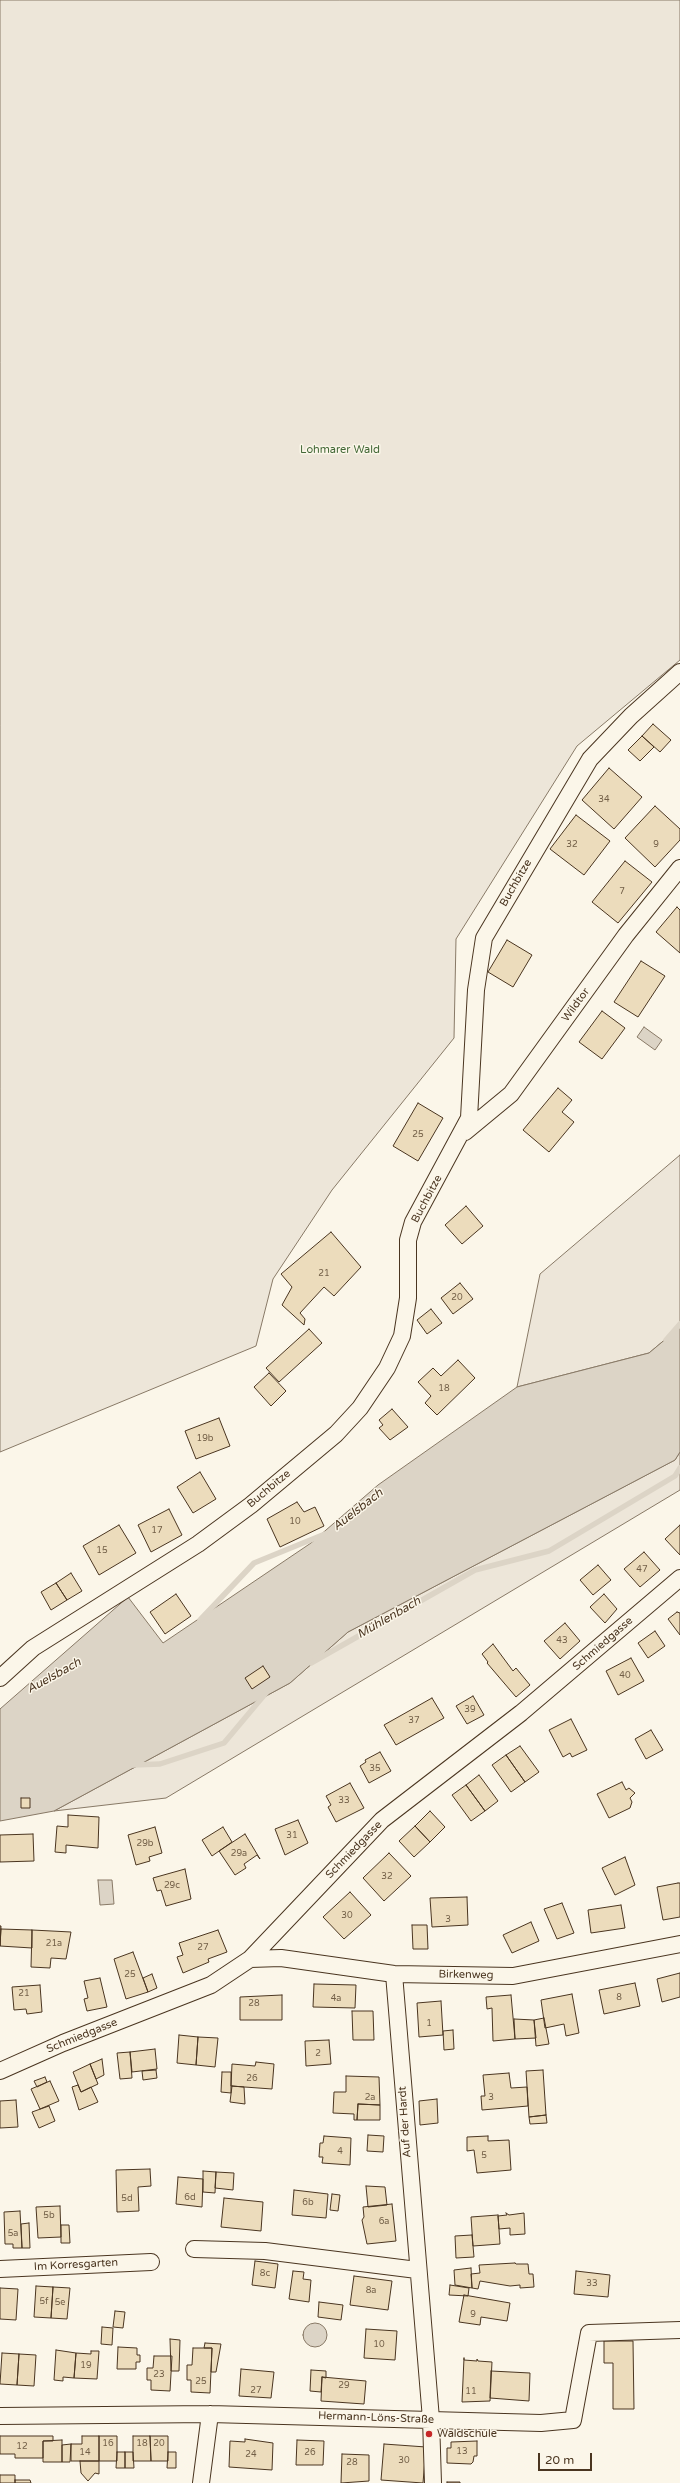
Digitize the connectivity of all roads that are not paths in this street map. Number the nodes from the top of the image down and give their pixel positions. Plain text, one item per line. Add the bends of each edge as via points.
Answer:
1 (680, 672) edge
2 (680, 868) edge
3 (463, 1133) junction
4 (680, 1578) edge
5 (0, 1678) edge
6 (680, 1944) edge
7 (250, 1959) junction
8 (394, 1974) junction
9 (0, 2071) edge
10 (194, 2249) dead end
11 (151, 2262) dead end
12 (0, 2269) edge
13 (417, 2270) junction
14 (680, 2330) edge
15 (210, 2414) junction
16 (0, 2416) edge
17 (431, 2420) junction
18 (201, 2483) edge
19 (433, 2483) edge

1 - 3 street, Buchbitze via 631,716 590,759 484,938 476,990 469,1118
2 - 3 street, Wildtor via 626,935 511,1094
3 - 5 street, Buchbitze via 413,1222 408,1240 408,1298 402,1336 387,1368 360,1408 336,1434 251,1505 198,1544 33,1648
4 - 7 street, Schmiedgasse via 521,1714 382,1820
6 - 8 street, Birkenweg via 513,1976
7 - 8 street, Birkenweg via 281,1958
7 - 9 street, Schmiedgasse via 211,1985 63,2043
8 - 13 street, Auf der Hardt
10 - 13 street via 265,2251
11 - 12 street, Im Korresgarten
13 - 17 street, Auf der Hardt
14 - 17 street, Hermann-Löns-Straße via 589,2333 573,2420 541,2423
15 - 16 street, Hermann-Löns-Straße
15 - 17 street, Hermann-Löns-Straße
15 - 18 street
17 - 19 street, Auf der Hardt

